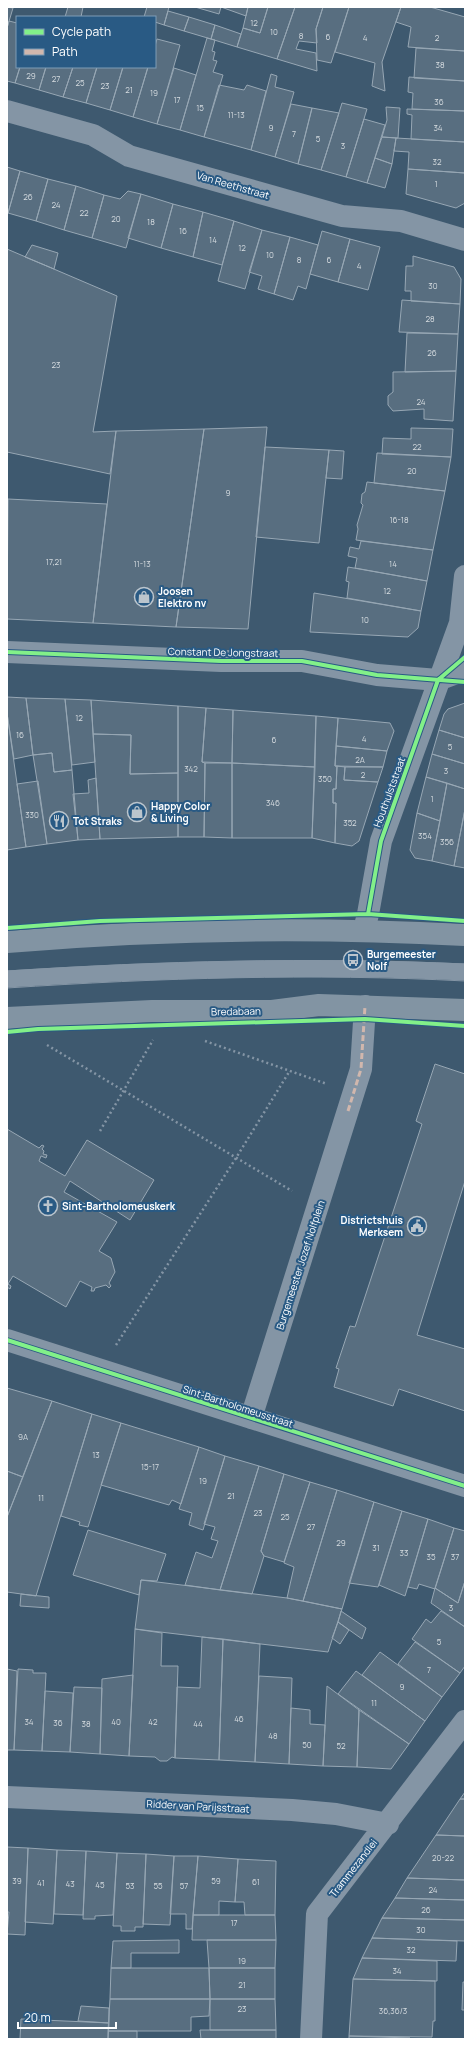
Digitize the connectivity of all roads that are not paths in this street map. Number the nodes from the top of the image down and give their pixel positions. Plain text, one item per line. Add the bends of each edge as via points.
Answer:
1 (7, 111) edge
2 (465, 240) edge
3 (465, 576) edge
4 (7, 652) edge
5 (465, 670) edge
6 (438, 680) junction
7 (364, 930) junction
8 (465, 935) edge
9 (7, 942) edge
10 (465, 972) edge
11 (7, 980) edge
12 (365, 1006) junction
13 (465, 1010) edge
14 (7, 1018) edge
15 (7, 1340) edge
16 (251, 1418) junction
17 (465, 1486) edge
18 (465, 1721) edge
19 (7, 1797) edge
20 (388, 1824) junction
21 (311, 2039) edge

1 - 2 street, Van Reethstraat via 93,135 136,158 342,216 401,221
3 - 6 street, Houthulststraat via 460,623
4 - 6 street, Constant De Jongstraat via 221,661 302,661 377,675
5 - 6 street
6 - 7 street, Houthulststraat via 380,841
7 - 8 main road
7 - 9 main road via 139,933
10 - 11 lane via 320,968 217,969 81,974
12 - 13 main road, Bredabaan
12 - 14 main road, Bredabaan via 319,1005 272,1011 152,1011
12 - 16 street, Burgemeester Jozef Nolfplein via 361,1069
15 - 16 street, Sint-Bartholomeusstraat
16 - 17 street, Sint-Bartholomeusstraat
18 - 20 street, Trammezandlei
19 - 20 street, Ridder van Parijsstraat via 292,1810 336,1814
20 - 21 street, Trammezandlei via 316,1914

